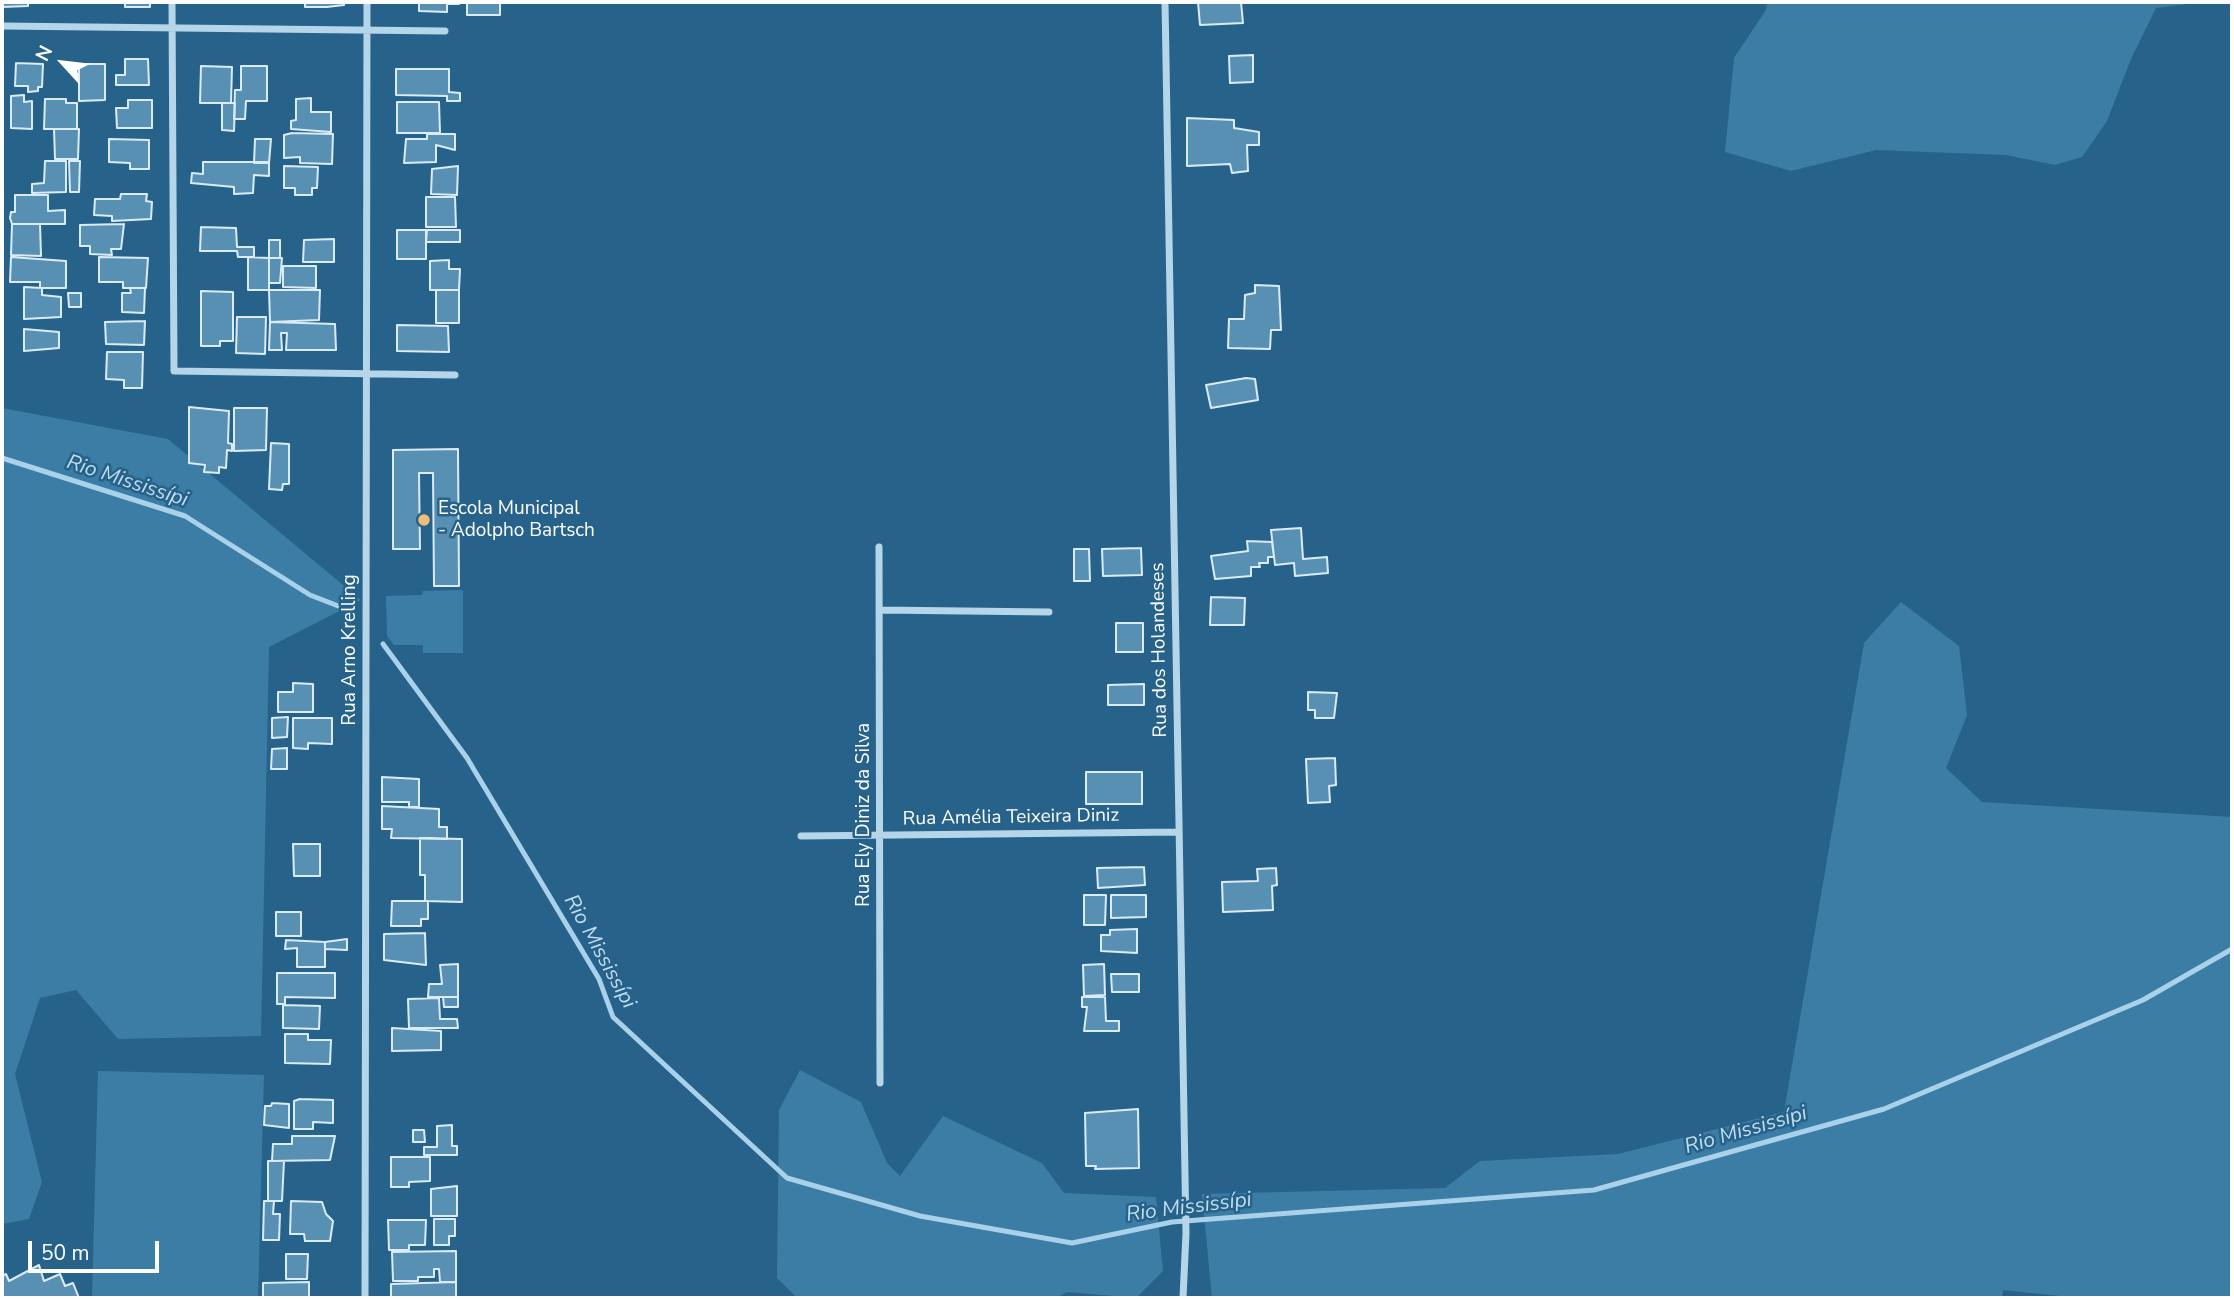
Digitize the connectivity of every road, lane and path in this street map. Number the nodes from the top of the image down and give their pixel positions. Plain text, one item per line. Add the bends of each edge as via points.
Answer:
1 (172, 2) edge
2 (367, 2) edge
3 (1165, 2) edge
4 (2, 26) edge
5 (172, 28) junction
6 (367, 30) junction
7 (445, 31) dead end
8 (367, 372) junction
9 (455, 375) dead end
10 (879, 547) dead end
11 (879, 610) junction
12 (1049, 612) dead end
13 (1179, 832) junction
14 (879, 835) junction
15 (801, 836) dead end
16 (880, 1083) dead end
17 (365, 1298) edge
18 (1183, 1298) edge

1 - 5 street
2 - 6 street, Rua Arno Krelling
3 - 13 street, Rua dos Holandeses
4 - 5 street
5 - 6 street
5 - 8 street via 174,371
6 - 7 street
6 - 8 street, Rua Arno Krelling
8 - 9 street
8 - 17 street, Rua Arno Krelling
10 - 11 street, Rua Ely Diniz da Silva
11 - 12 street
11 - 14 street, Rua Ely Diniz da Silva
13 - 14 street, Rua Amélia Teixeira Diniz
13 - 18 street, Rua dos Holandeses via 1186,1233
14 - 15 street, Rua Amélia Teixeira Diniz
14 - 16 street, Rua Ely Diniz da Silva

